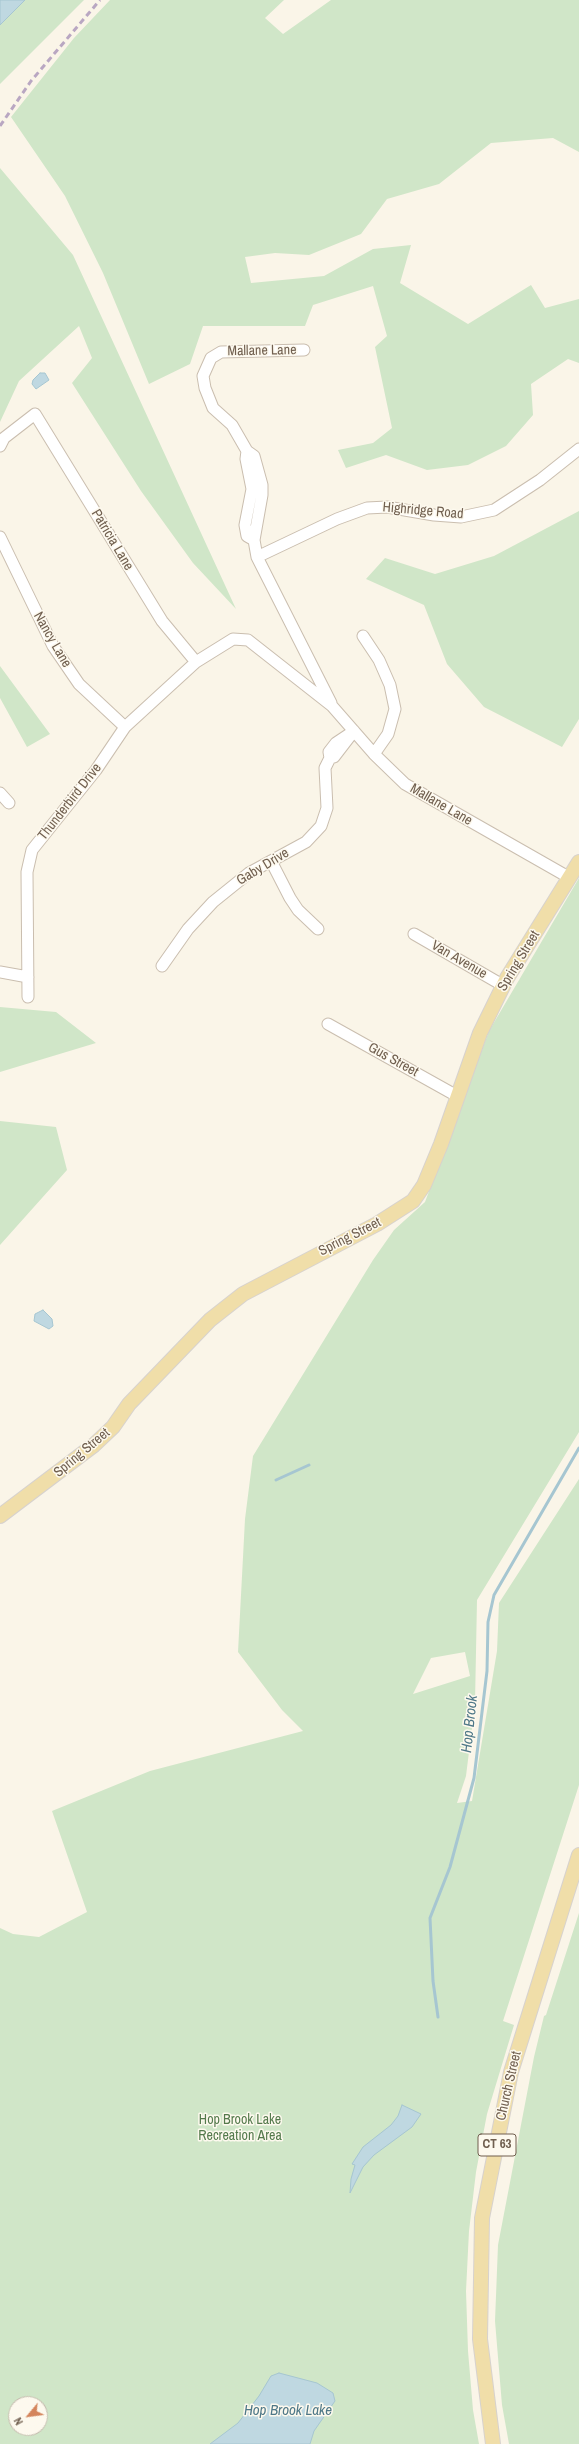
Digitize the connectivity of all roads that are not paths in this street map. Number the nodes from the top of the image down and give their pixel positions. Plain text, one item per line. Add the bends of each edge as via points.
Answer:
1 (304, 350) dead end
2 (0, 446) edge
3 (579, 449) edge
4 (0, 537) edge
5 (257, 557) junction
6 (363, 636) dead end
7 (196, 662) junction
8 (332, 706) junction
9 (126, 727) junction
10 (354, 730) junction
11 (374, 754) junction
12 (0, 793) edge
13 (9, 803) dead end
14 (270, 861) junction
15 (579, 862) edge
16 (570, 878) junction
17 (318, 929) dead end
18 (414, 934) dead end
19 (162, 966) dead end
20 (0, 972) edge
21 (28, 977) junction
22 (504, 986) junction
23 (28, 996) dead end
24 (328, 1024) dead end
25 (457, 1096) junction
26 (0, 1516) edge
27 (579, 1856) edge
28 (493, 2444) edge

1 - 5 street, Mallane Lane via 221,352 211,358 203,376 213,408 232,425 247,451 254,456 262,485 254,540
2 - 7 street, Patricia Lane via 4,438 35,414 162,621
3 - 5 street, Highridge Road via 540,480 494,510 461,517 387,507 367,508 337,519
4 - 9 street, Nancy Lane via 52,646 79,684
5 - 8 street, Mallane Lane
6 - 11 street via 382,666 390,685 395,709 388,734
7 - 8 street, Mallane Lane via 233,639 248,640
7 - 9 street, Thunderbird Drive
8 - 10 street, Mallane Lane
9 - 21 street, Thunderbird Drive via 96,770 32,850 26,872
10 - 11 street, Mallane Lane
10 - 14 street, Gaby Drive via 336,743 329,752 330,758 325,768 327,808 321,826 306,842
11 - 16 street, Mallane Lane via 405,784
12 - 13 street
14 - 17 street via 298,910
14 - 19 street, Gaby Drive via 249,873 213,902 188,929
15 - 16 main road, Spring Street
16 - 22 main road, Spring Street
18 - 22 street, Van Avenue
20 - 21 street
21 - 23 street, Thunderbird Drive
22 - 25 main road, Spring Street via 480,1033
24 - 25 street, Gus Street
25 - 26 main road, Spring Street via 424,1185 413,1201 377,1224 243,1294 210,1320 129,1404 113,1427 94,1446
27 - 28 main road, Church Street / CT 63 via 511,2072 482,2218 480,2338

